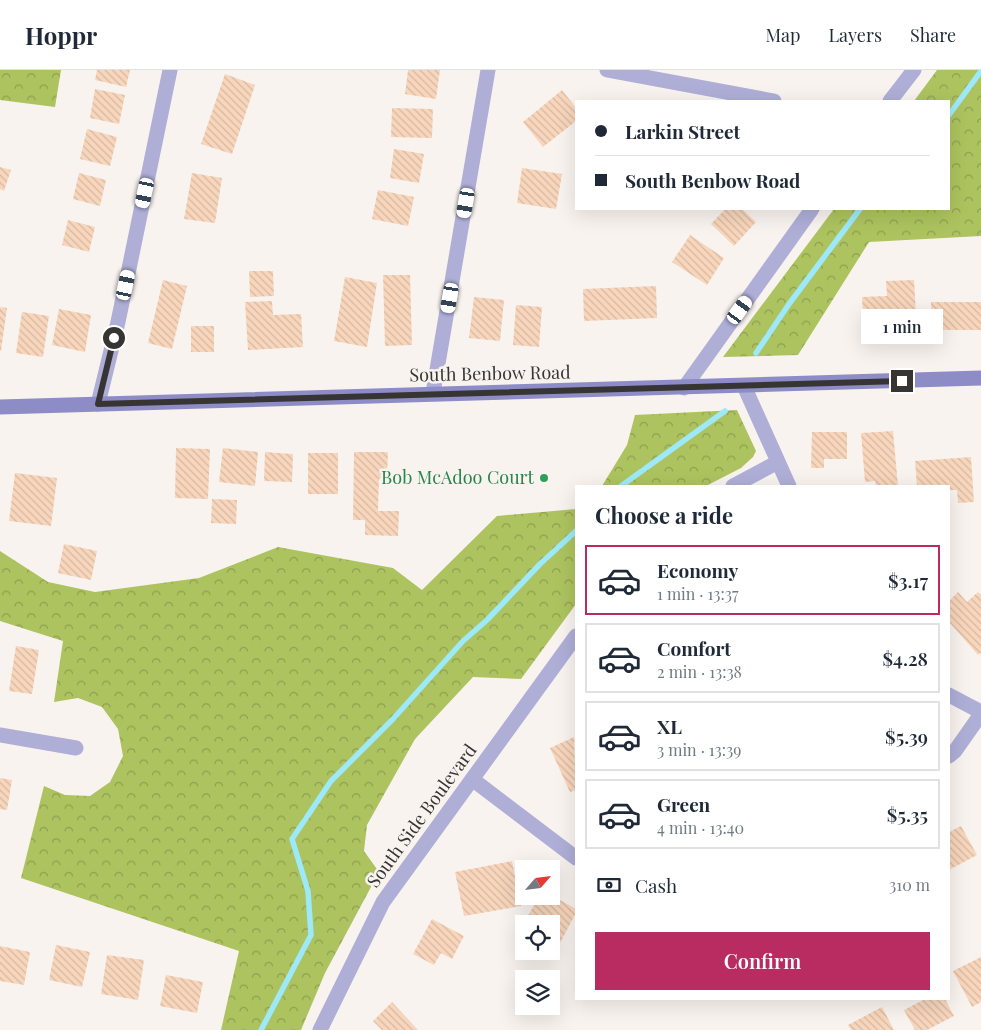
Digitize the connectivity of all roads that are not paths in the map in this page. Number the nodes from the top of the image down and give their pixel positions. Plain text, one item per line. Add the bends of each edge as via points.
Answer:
1 (170, 70) edge
2 (488, 70) edge
3 (606, 70) edge
4 (914, 70) edge
5 (769, 100) edge
6 (891, 100) edge
7 (811, 210) edge
8 (981, 378) edge
9 (744, 386) junction
10 (684, 388) junction
11 (433, 393) junction
12 (98, 404) junction
13 (0, 407) edge
14 (778, 462) junction
15 (735, 485) edge
16 (789, 485) edge
17 (575, 637) edge
18 (950, 696) edge
19 (981, 713) edge
20 (0, 735) edge
21 (76, 748) dead end
22 (950, 755) edge
23 (472, 779) junction
24 (575, 857) edge
25 (320, 1030) edge

1 - 12 street
2 - 11 street
3 - 5 street
4 - 6 street
7 - 10 street
8 - 9 main road, South Benbow Road
9 - 10 main road, South Benbow Road
9 - 14 street
10 - 11 main road, South Benbow Road
11 - 12 main road, South Benbow Road
12 - 13 main road, South Benbow Road
14 - 15 street
14 - 16 street
17 - 23 street, South Side Boulevard
18 - 19 street
19 - 22 street
20 - 21 street
23 - 24 street
23 - 25 street, South Side Boulevard via 383,902

